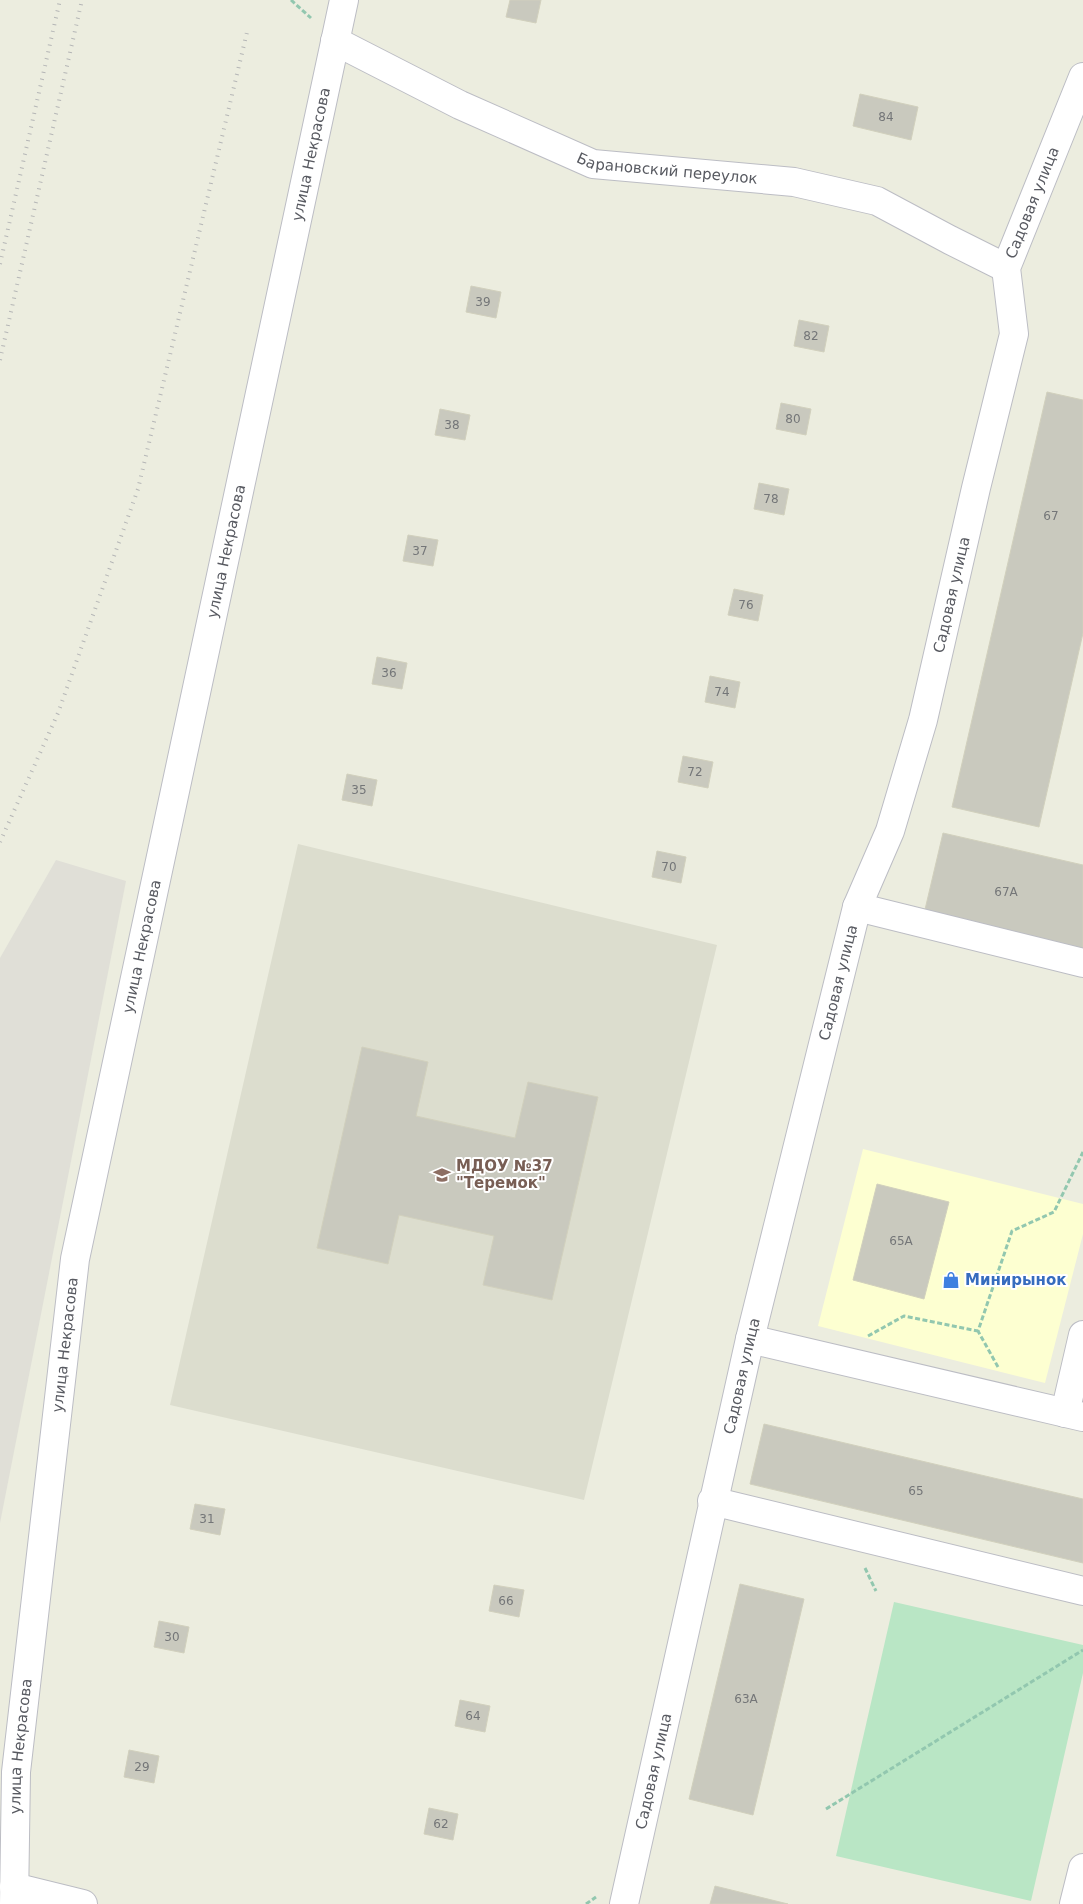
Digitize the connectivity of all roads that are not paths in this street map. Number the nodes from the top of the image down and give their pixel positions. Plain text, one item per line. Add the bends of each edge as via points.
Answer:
1 (344, 0) edge
2 (335, 41) junction
3 (1083, 77) edge
4 (1006, 268) junction
5 (857, 908) junction
6 (1083, 963) edge
7 (1083, 1335) edge
8 (750, 1340) junction
9 (1074, 1415) edge
10 (712, 1501) junction
11 (1083, 1591) edge
12 (1083, 1868) edge
13 (14, 1896) edge
14 (83, 1904) edge
15 (624, 1904) edge
16 (1074, 1904) edge

1 - 2 street, улица Некрасова
2 - 4 street, Барановский переулок via 460,105 593,164 794,182 877,201
2 - 13 street, улица Некрасова via 75,1259 16,1772
3 - 4 street, Садовая улица
4 - 5 street, Садовая улица via 1014,334 923,720 890,831
5 - 6 street
5 - 8 street, Садовая улица
7 - 9 street
8 - 9 street
8 - 10 street, Садовая улица
10 - 11 street
10 - 15 street, Садовая улица
12 - 16 street
13 - 14 street

